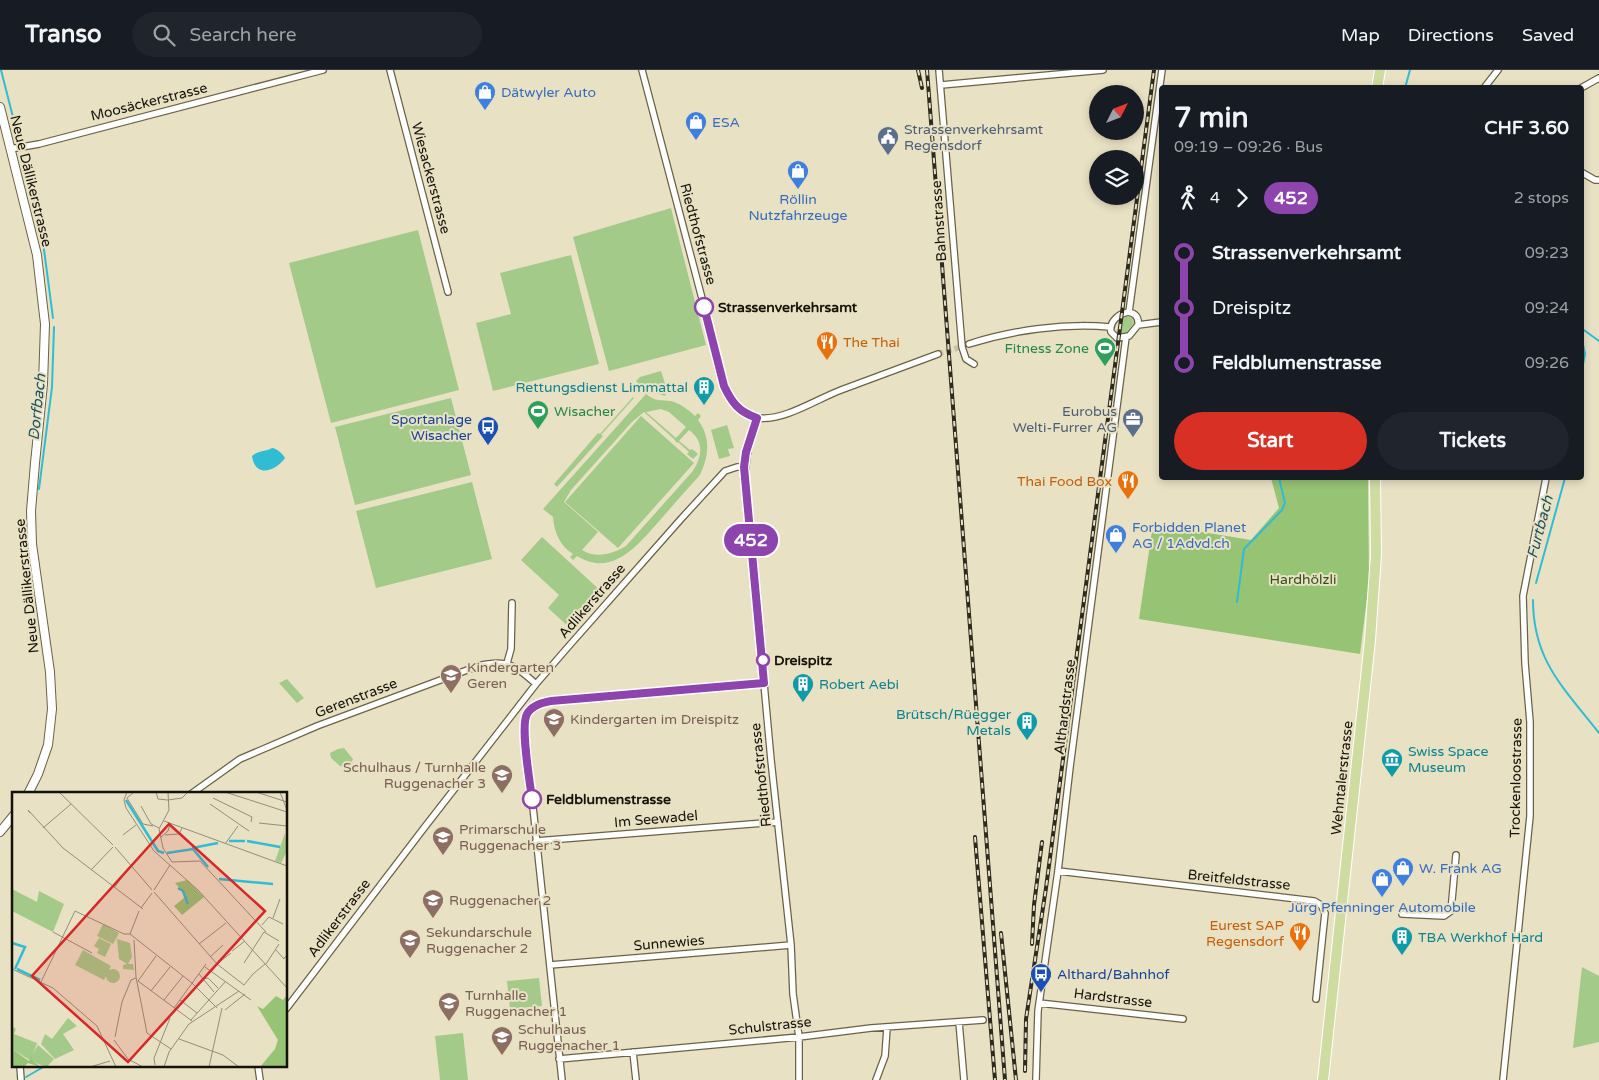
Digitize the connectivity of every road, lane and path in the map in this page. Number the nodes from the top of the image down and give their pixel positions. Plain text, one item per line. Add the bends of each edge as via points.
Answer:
1 (323, 70) edge
2 (390, 70) edge
3 (642, 70) edge
4 (939, 70) edge
5 (1103, 70) edge
6 (1162, 70) edge
7 (1380, 70) edge
8 (1498, 70) edge
9 (1599, 78) edge
10 (940, 85) junction
11 (1160, 85) edge
12 (1378, 85) edge
13 (1486, 85) edge
14 (1584, 86) edge
15 (1159, 92) edge
16 (0, 107) edge
17 (10, 149) junction
18 (1584, 174) edge
19 (1599, 180) edge
20 (448, 292) dead end
21 (1129, 312) junction
22 (1159, 322) edge
23 (1138, 325) junction
24 (1110, 328) junction
25 (1126, 337) junction
26 (969, 344) tunnel mouth
27 (938, 354) tunnel mouth
28 (974, 364) dead end
29 (757, 418) junction
30 (744, 467) junction
31 (1375, 480) edge
32 (1546, 480) edge
33 (512, 603) dead end
34 (508, 663) junction
35 (764, 683) junction
36 (536, 684) junction
37 (29, 792) edge
38 (194, 792) edge
39 (12, 817) edge
40 (778, 822) junction
41 (0, 832) edge
42 (536, 841) junction
43 (1456, 855) dead end
44 (1058, 871) junction
45 (1402, 914) dead end
46 (791, 945) junction
47 (550, 965) junction
48 (1316, 999) dead end
49 (1039, 1003) junction
50 (288, 1006) edge
51 (1183, 1019) dead end
52 (983, 1020) dead end
53 (959, 1022) junction
54 (887, 1028) junction
55 (799, 1036) junction
56 (633, 1052) junction
57 (559, 1059) junction
58 (562, 1080) edge
59 (636, 1080) edge
60 (799, 1080) edge
61 (877, 1080) edge
62 (964, 1080) edge
63 (1036, 1080) edge
64 (1323, 1080) edge
65 (1504, 1080) edge

1 - 17 street, Moosäckerstrasse
2 - 20 street, Wiesackerstrasse
3 - 29 street, Riedthofstrasse via 724,386 739,410
4 - 10 street, Bahnstrasse
5 - 10 street
6 - 11 street
7 - 12 main road
8 - 13 street
9 - 14 street
10 - 28 street, Bahnstrasse via 962,347 966,359
15 - 21 street
16 - 17 street, Neue Dällikerstrasse
17 - 37 street, Neue Dällikerstrasse via 37,255 45,335 32,544 52,709 48,745
18 - 19 street
21 - 23 street via 1137,317
21 - 24 street via 1116,317
22 - 23 street
23 - 25 street
24 - 25 street via 1116,338
24 - 26 street via 1033,330
25 - 44 street, Althardstrasse
27 - 29 street via 782,415
29 - 30 street
30 - 35 street, Riedthofstrasse
30 - 36 street, Adlikerstrasse via 725,471
31 - 64 main road, Wehntalerstrasse via 1376,555 1370,640
32 - 65 street, Trockenloostrasse via 1523,596 1530,722 1530,816
33 - 34 street
34 - 36 street
34 - 38 street, Gerenstrasse via 492,662 478,666 317,726 240,759
35 - 40 street, Riedthofstrasse
35 - 42 street via 551,701 536,706 527,714 525,732
36 - 50 street, Adlikerstrasse
39 - 41 street
40 - 42 street, Im Seewadel
40 - 46 street, Riedthofstrasse
42 - 47 street
43 - 45 street via 1451,911 1444,916
44 - 48 street, Breitfeldstrasse via 1314,901 1325,913
44 - 49 street, Althardstrasse
46 - 47 street, Sunnewies
46 - 55 street, Riedthofstrasse
47 - 57 street
49 - 51 street, Hardstrasse
49 - 63 street, Althardstrasse
52 - 53 street, Schulstrasse
53 - 54 street, Schulstrasse
53 - 62 street
54 - 55 street, Schulstrasse
54 - 61 street via 885,1056
55 - 56 street, Schulstrasse
55 - 60 street, Riedthofstrasse
56 - 57 street, Schulstrasse
56 - 59 street
57 - 58 street

